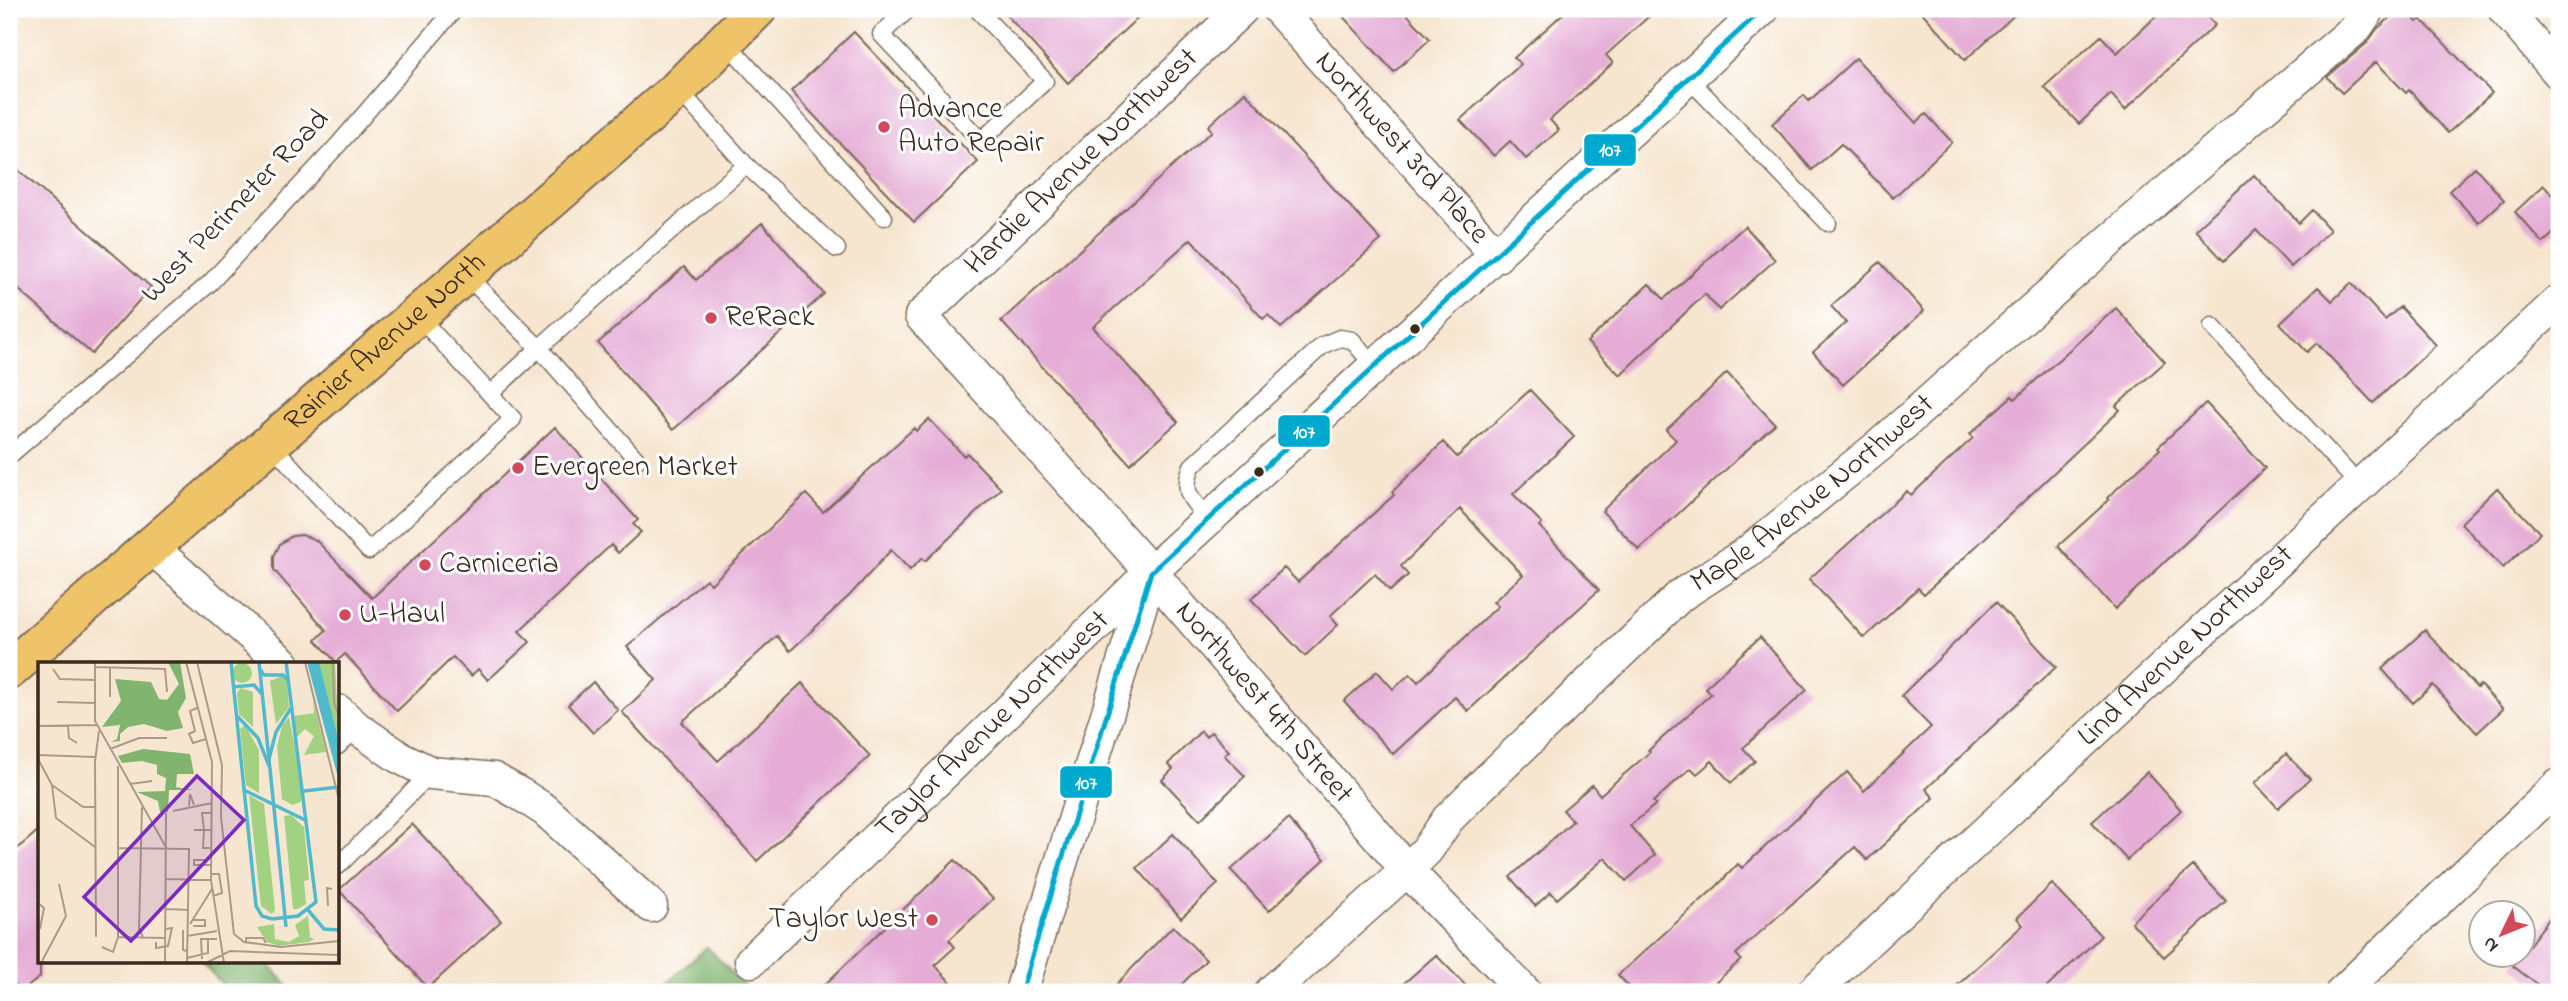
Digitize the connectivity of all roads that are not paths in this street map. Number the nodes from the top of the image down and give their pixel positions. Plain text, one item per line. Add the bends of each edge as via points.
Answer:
1 (455, 9) edge
2 (757, 9) edge
3 (909, 9) edge
4 (977, 9) edge
5 (1242, 9) edge
6 (1278, 9) edge
7 (1763, 9) edge
8 (2370, 9) edge
9 (2504, 9) edge
10 (725, 41) junction
11 (2559, 73) edge
12 (1688, 78) junction
13 (678, 89) junction
14 (746, 165) junction
15 (884, 217) dead end
16 (1828, 223) dead end
17 (837, 249) dead end
18 (1497, 256) junction
19 (465, 274) junction
20 (2559, 301) edge
21 (417, 316) junction
22 (921, 316) joint
23 (2212, 326) dead end
24 (539, 348) junction
25 (1375, 367) junction
26 (490, 394) junction
27 (270, 443) junction
28 (9, 456) edge
29 (637, 460) dead end
30 (2360, 486) junction
31 (1209, 519) junction
32 (151, 547) junction
33 (1151, 572) junction
34 (283, 662) edge
35 (9, 670) edge
36 (344, 728) edge
37 (431, 773) junction
38 (2559, 785) edge
39 (340, 864) edge
40 (1407, 870) junction
41 (651, 906) dead end
42 (751, 961) dead end
43 (1021, 992) edge
44 (1271, 992) edge
45 (1525, 992) edge
46 (1813, 992) edge
47 (2342, 992) edge

1 - 28 lane, West Perimeter Road via 210,283
2 - 10 main road, Rainier Avenue North
3 - 4 lane via 881,34 981,141 1045,81
5 - 22 street, Hardie Avenue Northwest
6 - 18 street, Northwest 3rd Place
7 - 12 street, Taylor Avenue Northwest
8 - 40 street, Maple Avenue Northwest via 2355,29 1880,445 1748,552 1681,595 1448,819
9 - 11 street
10 - 13 main road, Rainier Avenue North
10 - 15 lane
12 - 16 lane
12 - 18 street, Taylor Avenue Northwest
13 - 14 lane
13 - 19 main road, Rainier Avenue North
14 - 17 lane
14 - 24 lane
18 - 25 street, Taylor Avenue Northwest
19 - 21 main road, Rainier Avenue North
19 - 24 lane
20 - 30 street, Lind Avenue Northwest
21 - 26 lane
21 - 27 main road, Rainier Avenue North
22 - 33 street, Northwest 4th Street
23 - 30 lane
24 - 26 lane
24 - 29 lane
25 - 31 street, Taylor Avenue Northwest
25 - 31 lane via 1352,340 1340,338 1324,345 1192,466 1186,482 1190,498
26 - 27 lane via 513,419 369,551
27 - 32 main road, Rainier Avenue North
30 - 46 street, Lind Avenue Northwest
31 - 33 street, Taylor Avenue Northwest
32 - 34 street
32 - 35 main road, Rainier Avenue North
33 - 40 street, Northwest 4th Street
33 - 42 street, Taylor Avenue Northwest
33 - 43 street
36 - 37 street
37 - 39 lane
37 - 41 street via 494,779 520,794 545,810
38 - 47 street
40 - 44 street, Maple Avenue Northwest
40 - 45 street, Northwest 4th Street

